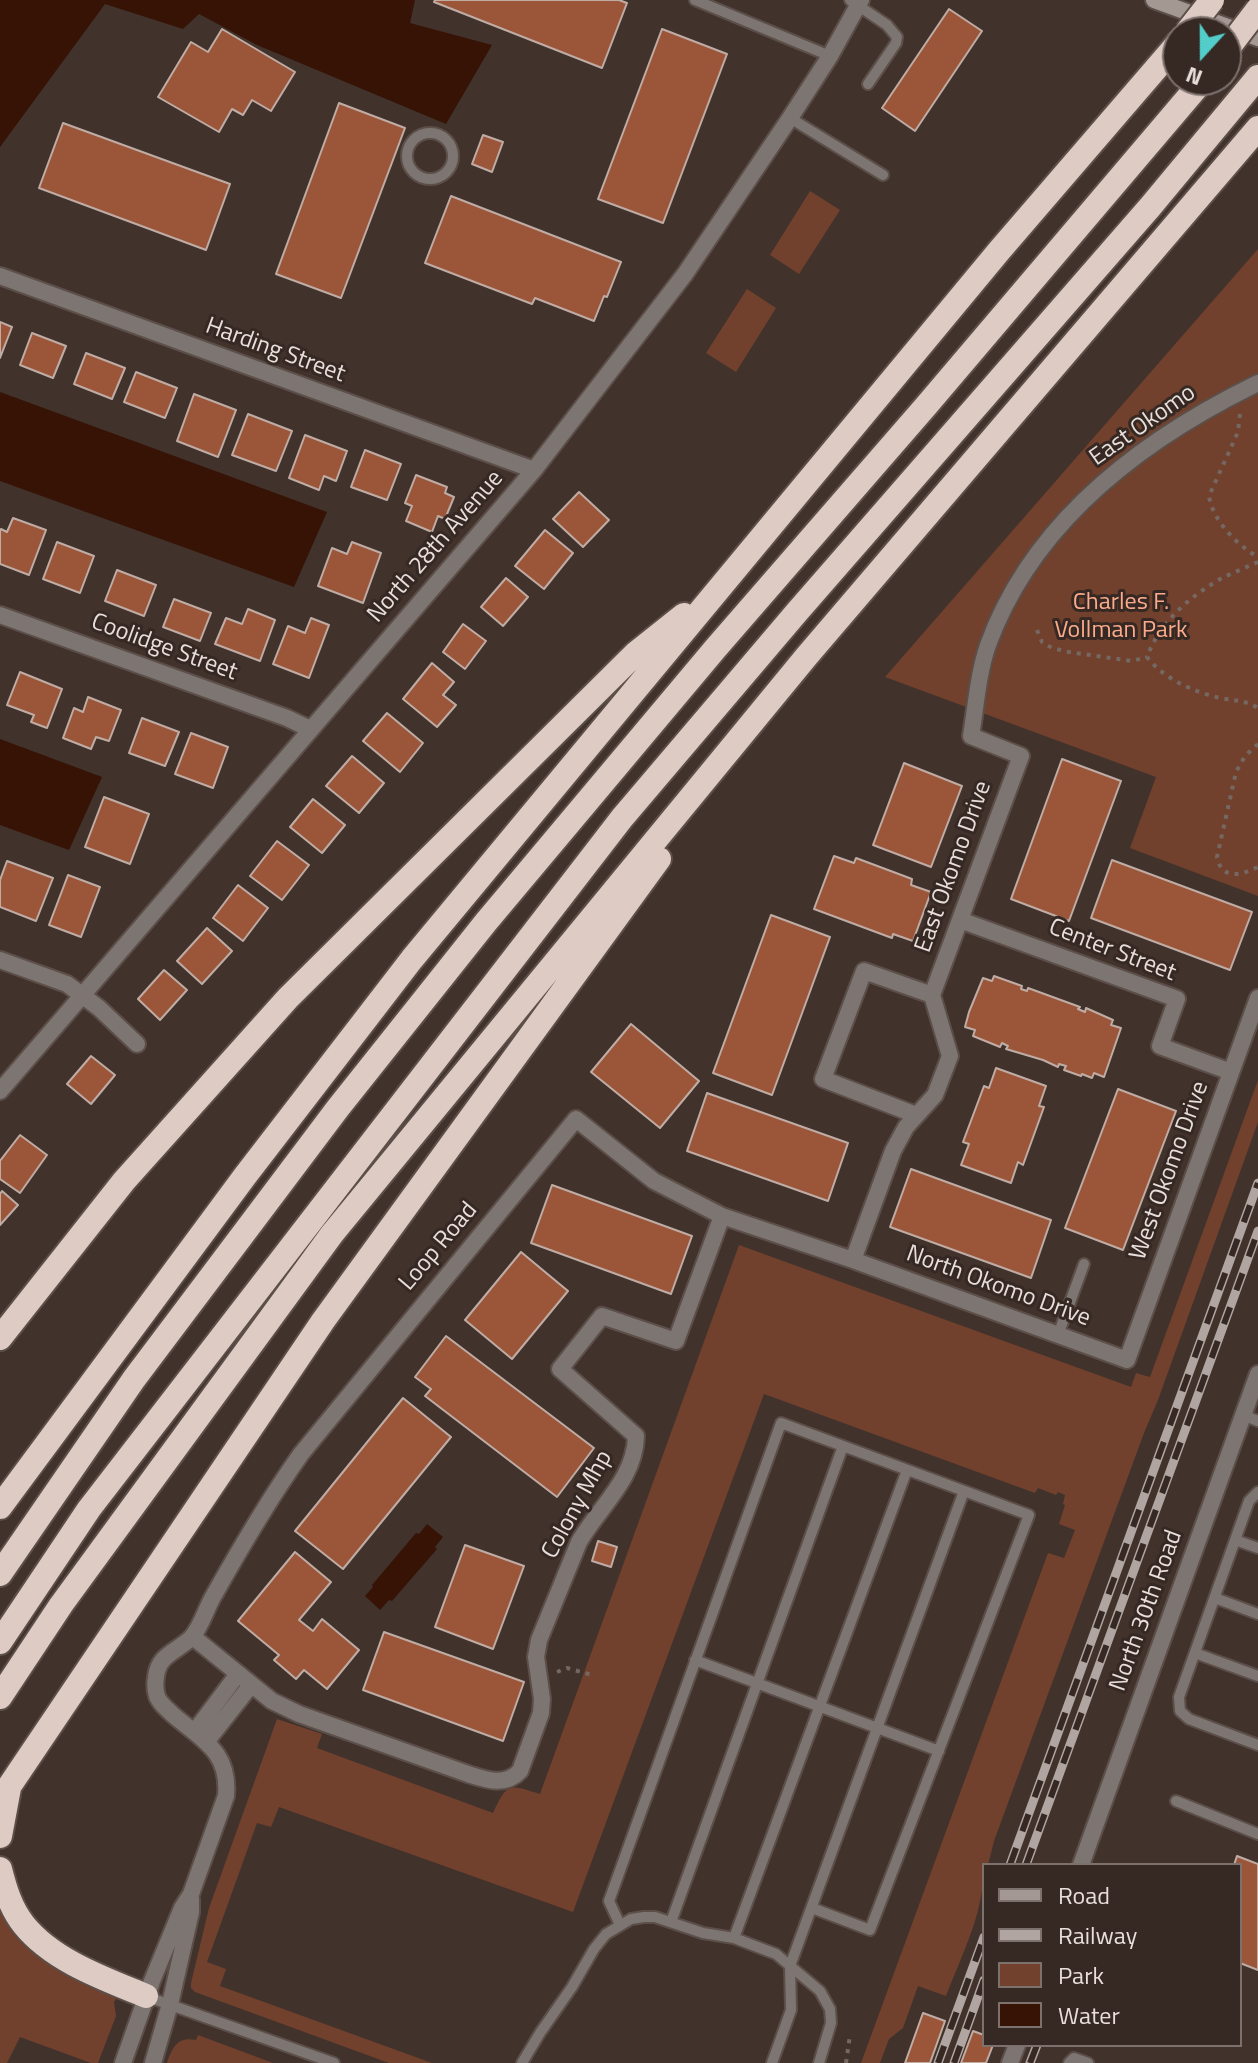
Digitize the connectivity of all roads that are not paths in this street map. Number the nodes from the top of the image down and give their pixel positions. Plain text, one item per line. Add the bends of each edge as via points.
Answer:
1 (695, 0) edge
2 (1154, 0) edge
3 (1212, 0) edge
4 (856, 1) edge
5 (1258, 9) edge
6 (1200, 16) edge
7 (1242, 30) edge
8 (1258, 38) edge
9 (830, 56) junction
10 (1162, 63) edge
11 (1258, 77) edge
12 (868, 84) dead end
13 (1191, 96) edge
14 (790, 118) junction
15 (1258, 128) edge
16 (451, 167) joint
17 (883, 175) dead end
18 (0, 276) edge
19 (1258, 383) edge
20 (534, 470) junction
21 (720, 586) junction
22 (0, 615) edge
23 (806, 657) junction
24 (310, 729) junction
25 (1021, 756) joint
26 (960, 920) junction
27 (0, 960) edge
28 (932, 995) junction
29 (83, 996) junction
30 (1258, 998) edge
31 (137, 1044) dead end
32 (1231, 1072) junction
33 (0, 1091) edge
34 (916, 1115) junction
35 (576, 1119) joint
36 (722, 1216) junction
37 (853, 1260) junction
38 (1084, 1264) dead end
39 (1058, 1335) junction
40 (0, 1338) edge
41 (1127, 1360) joint
42 (1258, 1374) edge
43 (1250, 1418) edge
44 (843, 1446) junction
45 (907, 1470) junction
46 (964, 1491) junction
47 (1258, 1492) edge
48 (0, 1507) edge
49 (1235, 1540) junction
50 (1258, 1548) edge
51 (0, 1574) edge
52 (1215, 1598) junction
53 (1258, 1614) edge
54 (193, 1637) junction
55 (0, 1642) edge
56 (1195, 1653) junction
57 (695, 1660) junction
58 (1258, 1676) edge
59 (244, 1679) junction
60 (758, 1683) junction
61 (0, 1697) edge
62 (820, 1706) junction
63 (877, 1728) junction
64 (201, 1736) junction
65 (1258, 1745) edge
66 (939, 1751) junction
67 (5, 1794) edge
68 (1176, 1801) dead end
69 (1258, 1834) edge
70 (0, 1836) edge
71 (1082, 1863) edge
72 (0, 1869) edge
73 (191, 1894) junction
74 (812, 1908) junction
75 (671, 1922) junction
76 (620, 1925) junction
77 (734, 1938) junction
78 (790, 1966) junction
79 (146, 1996) junction
80 (170, 2004) junction
81 (123, 2063) edge
82 (153, 2063) edge
83 (334, 2063) edge
84 (522, 2063) edge
85 (772, 2063) edge
86 (819, 2063) edge
87 (1069, 2063) edge
88 (1088, 2063) edge

1 - 9 lane
2 - 8 street
3 - 6 highway, bridge
4 - 9 street, North 28th Avenue
4 - 12 lane via 897,37
5 - 7 highway, bridge
9 - 14 street, North 28th Avenue
10 - 21 highway
11 - 55 highway via 622,818 89,1509
13 - 51 highway via 486,922 134,1379
14 - 17 lane
14 - 20 street, North 28th Avenue via 685,274
15 - 23 highway
16 - 16 lane via 451,144 439,134 424,133 407,148 407,163 417,175 431,180
18 - 20 street, Harding Street
19 - 25 street, East Okomo via 1201,412 1118,469 1090,493 1012,592 987,648 971,736
20 - 24 street, North 28th Avenue
21 - 40 highway via 635,654 288,998 124,1181
21 - 48 highway via 403,971
22 - 24 street, Coolidge Street
23 - 61 highway via 332,1234 61,1605
23 - 67 highway via 323,1321
24 - 29 street, North 28th Avenue
25 - 26 street, East Okomo Drive
26 - 28 street, East Okomo Drive
26 - 32 street, Center Street via 1177,999 1160,1046
27 - 29 street via 67,984
28 - 34 street via 950,1056 935,1095
28 - 34 street via 864,971 823,1079
29 - 31 street
29 - 33 street, North 28th Avenue
30 - 32 street, West Okomo Drive
32 - 41 street, West Okomo Drive
34 - 37 street via 893,1151
35 - 36 street, North Okomo Drive via 654,1181
35 - 54 street, Loop Road via 275,1490
36 - 37 street, North Okomo Drive
36 - 59 street, Colony Mhp via 676,1341 602,1316 560,1369 636,1436 635,1451 612,1499 579,1542 539,1640 541,1713 513,1778 493,1782 299,1714
37 - 39 street, North Okomo Drive
38 - 39 lane
39 - 41 street, North Okomo Drive
42 - 43 street, North 30th Road
43 - 71 street, North 30th Road
44 - 45 lane
44 - 57 lane via 781,1423
44 - 60 lane
45 - 46 lane
45 - 62 lane
46 - 63 lane
46 - 66 lane via 1029,1515
47 - 49 lane via 1249,1501
49 - 50 lane
49 - 52 lane
52 - 53 lane
52 - 56 lane
54 - 59 street
54 - 64 street via 162,1659 155,1685 165,1708
56 - 58 lane
56 - 65 lane via 1179,1697 1180,1711
57 - 60 lane
57 - 76 lane via 609,1901
59 - 64 street
60 - 62 lane
60 - 75 lane
62 - 63 lane
62 - 77 lane
63 - 66 lane
63 - 74 lane
64 - 73 street via 223,1761 228,1780
66 - 74 lane via 870,1930
67 - 70 highway
68 - 69 lane
72 - 79 highway via 23,1924 45,1946
73 - 79 street
73 - 80 street
74 - 78 lane
75 - 76 lane via 644,1917
75 - 77 lane
76 - 84 lane via 594,1949
77 - 78 lane via 776,1954
78 - 85 lane via 791,2010
78 - 86 lane via 820,1991 830,2009
79 - 80 lane
79 - 81 street
80 - 82 street
80 - 83 lane
87 - 88 lane via 1074,2058

